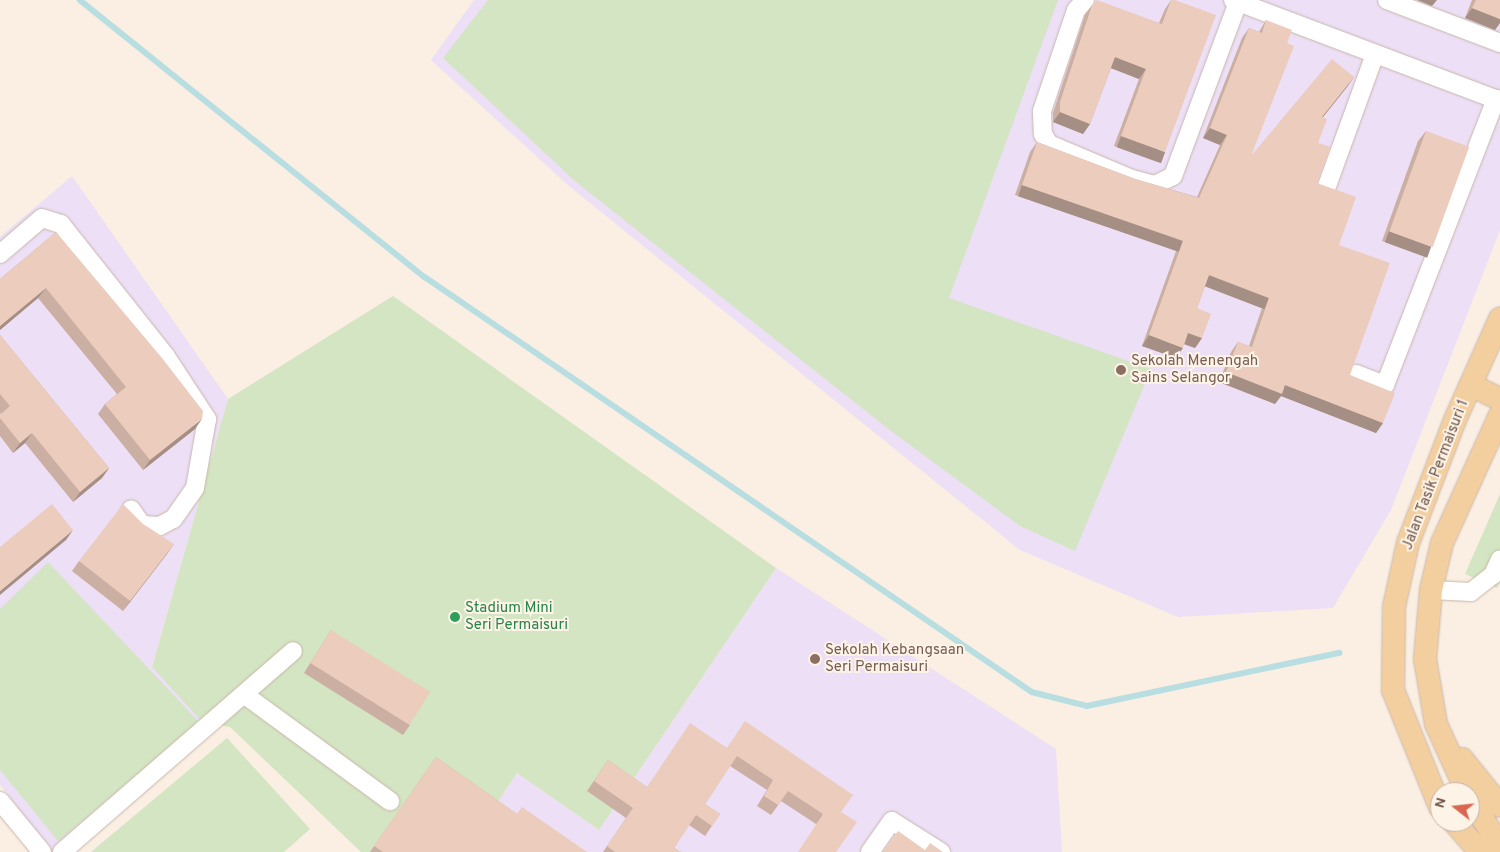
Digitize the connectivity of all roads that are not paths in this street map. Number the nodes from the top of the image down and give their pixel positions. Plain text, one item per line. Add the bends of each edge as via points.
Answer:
1 (1085, 0) edge
2 (1387, 0) edge
3 (1235, 1) edge
4 (1500, 43) edge
5 (1374, 54) junction
6 (1498, 100) edge
7 (1327, 186) edge
8 (0, 254) edge
9 (1500, 319) edge
10 (1356, 374) edge
11 (1470, 385) junction
12 (1500, 399) edge
13 (1500, 415) edge
14 (131, 509) edge
15 (1500, 559) edge
16 (1431, 590) junction
17 (293, 651) dead end
18 (245, 695) junction
19 (1436, 724) junction
20 (1430, 782) edge
21 (1462, 782) edge
22 (0, 801) edge
23 (390, 801) dead end
24 (1500, 806) edge
25 (1480, 814) edge
26 (1453, 832) edge
27 (1463, 832) edge
28 (1500, 847) edge
29 (42, 852) edge
30 (62, 852) edge
31 (870, 852) edge
32 (941, 852) edge
33 (1464, 852) edge
34 (1480, 852) edge

1 - 3 lane via 1076,10 1042,111 1043,134 1049,144 1132,179 1155,185 1173,176
2 - 4 lane
3 - 5 lane
5 - 6 lane
5 - 7 lane
6 - 10 lane via 1385,385
8 - 14 lane via 42,218 61,224 165,355 207,419 195,488 173,519 160,526 142,525
9 - 11 main road, Jalan Tasik Permaisuri 1
11 - 12 main road
11 - 20 main road, Jalan Tasik Permaisuri 1 via 1408,543 1394,607 1393,690
13 - 16 main road, Jalan Tasik Permaisuri 1 via 1442,544
15 - 16 lane via 1493,575 1471,592
16 - 19 main road, Jalan Tasik Permaisuri 1 via 1425,659
17 - 18 lane
18 - 23 lane
18 - 30 lane
19 - 21 main road, Jalan Tasik Permaisuri 1
19 - 24 main road
22 - 29 lane
25 - 28 main road
26 - 33 main road
27 - 34 main road
31 - 32 lane via 892,821

